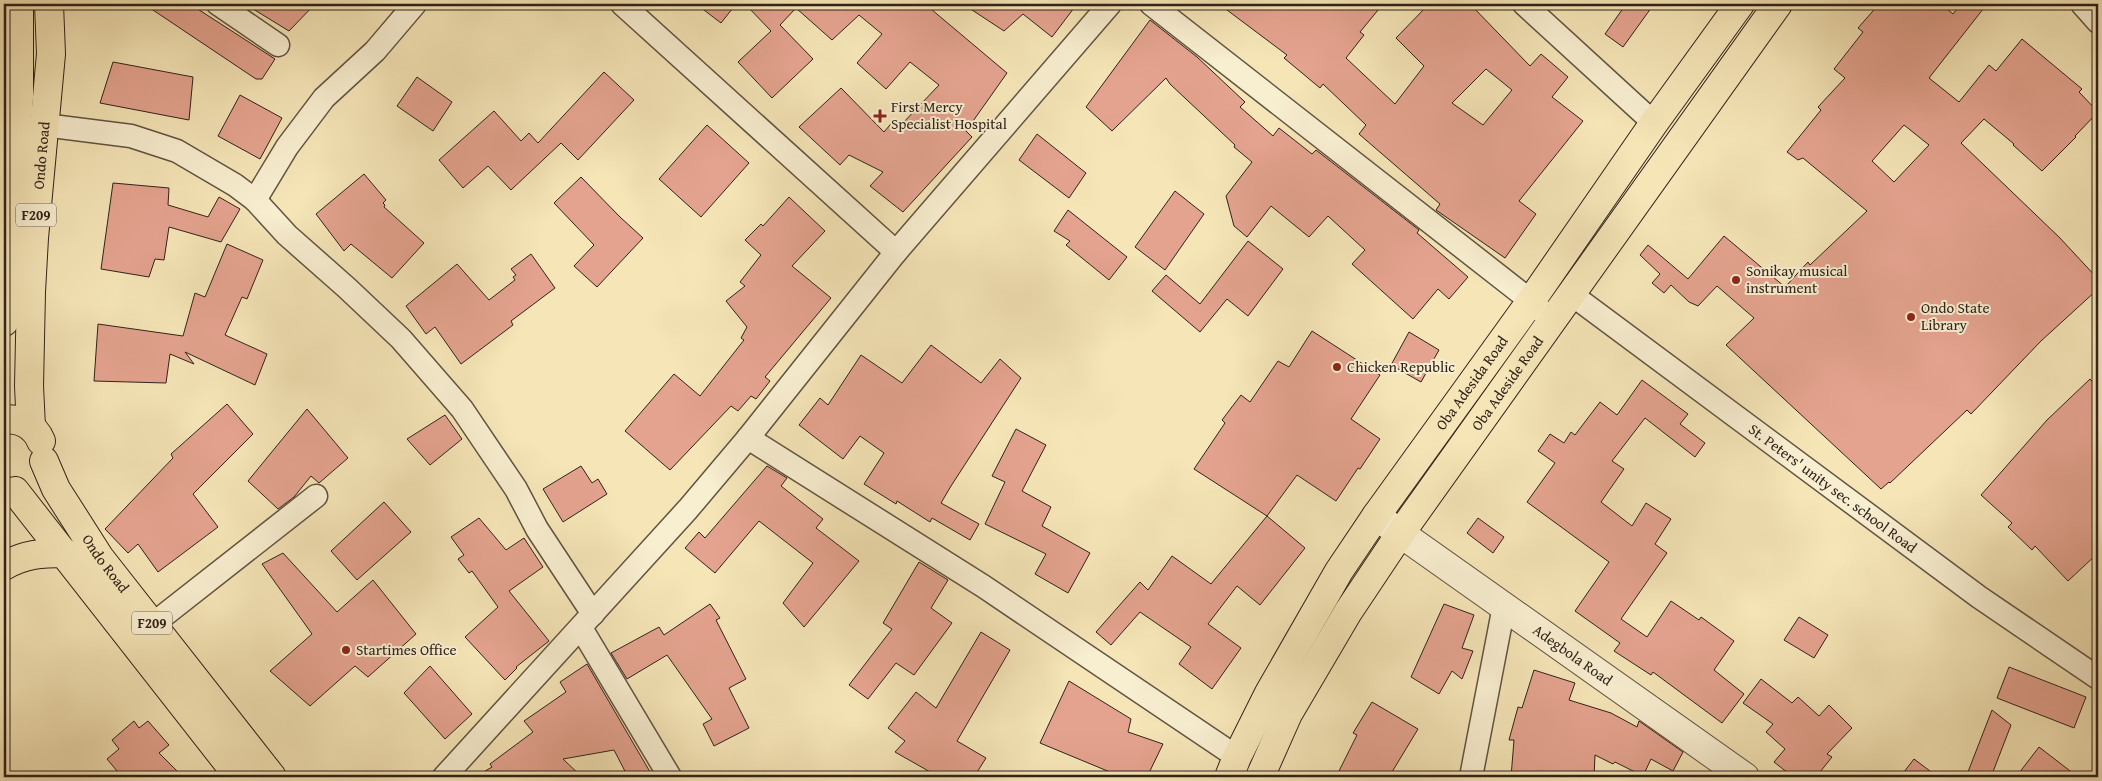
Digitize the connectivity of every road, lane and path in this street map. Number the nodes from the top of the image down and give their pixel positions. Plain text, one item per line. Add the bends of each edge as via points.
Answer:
1 (19, 4) edge
2 (49, 4) edge
3 (218, 4) edge
4 (415, 4) edge
5 (622, 4) edge
6 (1110, 4) edge
7 (1151, 4) edge
8 (1524, 4) edge
9 (1740, 4) edge
10 (1778, 4) edge
11 (2082, 4) edge
12 (2098, 22) edge
13 (278, 45) dead end
14 (1654, 124) junction
15 (44, 125) junction
16 (255, 200) junction
17 (7, 251) edge
18 (896, 252) junction
19 (1571, 294) junction
20 (1530, 301) junction
21 (1551, 320) junction
22 (4, 322) edge
23 (4, 420) edge
24 (31, 427) junction
25 (748, 438) junction
26 (44, 461) junction
27 (9, 490) edge
28 (316, 496) dead end
29 (1376, 516) junction
30 (1400, 534) junction
31 (65, 553) junction
32 (4, 566) edge
33 (1504, 606) junction
34 (587, 621) junction
35 (153, 624) junction
36 (2098, 678) edge
37 (1233, 767) edge
38 (239, 777) edge
39 (272, 777) edge
40 (444, 777) edge
41 (670, 777) edge
42 (1260, 777) edge
43 (1471, 777) edge
44 (1745, 777) edge

1 - 17 main road, Ondo Road / F209 via 19,97
2 - 15 main road, Ondo Road / F209 via 50,54
3 - 13 street
4 - 16 street via 375,51 324,98 287,148
5 - 18 street
6 - 18 street
7 - 20 street
8 - 14 street
9 - 14 main road, Oba Adesida Road
10 - 19 main road, Oba Adeside Road
11 - 12 street
14 - 20 main road, Oba Adesida Road
15 - 16 street via 131,136 177,151
15 - 24 main road, Ondo Road / F209 via 31,292
16 - 34 street via 287,236 401,339 462,409 516,489
17 - 22 main road, Ondo Road / F209
18 - 25 street
19 - 21 main road, Oba Adeside Road
19 - 36 street, St. Peters' unity sec. school Road via 1979,597
20 - 21 street
20 - 29 main road, Oba Adesida Road
21 - 30 main road, Oba Adeside Road
23 - 24 main road via 21,421
24 - 26 main road, F209 via 40,437
25 - 34 street
25 - 37 street via 983,586
26 - 27 main road, F209 via 34,481 25,487
26 - 35 main road, Ondo Road / F209 via 56,489 100,558
27 - 31 main road, Ondo Road / F209
28 - 35 street
29 - 30 street, Adegbola Road
29 - 37 main road, Oba Adesida Road via 1303,630
30 - 33 street, Adegbola Road
30 - 42 main road, Oba Adeside Road via 1348,612 1288,714
31 - 32 main road via 28,555
31 - 38 main road, Ondo Road / F209
33 - 43 street
33 - 44 street, Adegbola Road
34 - 40 street
34 - 41 street
35 - 39 main road, Ondo Road / F209

